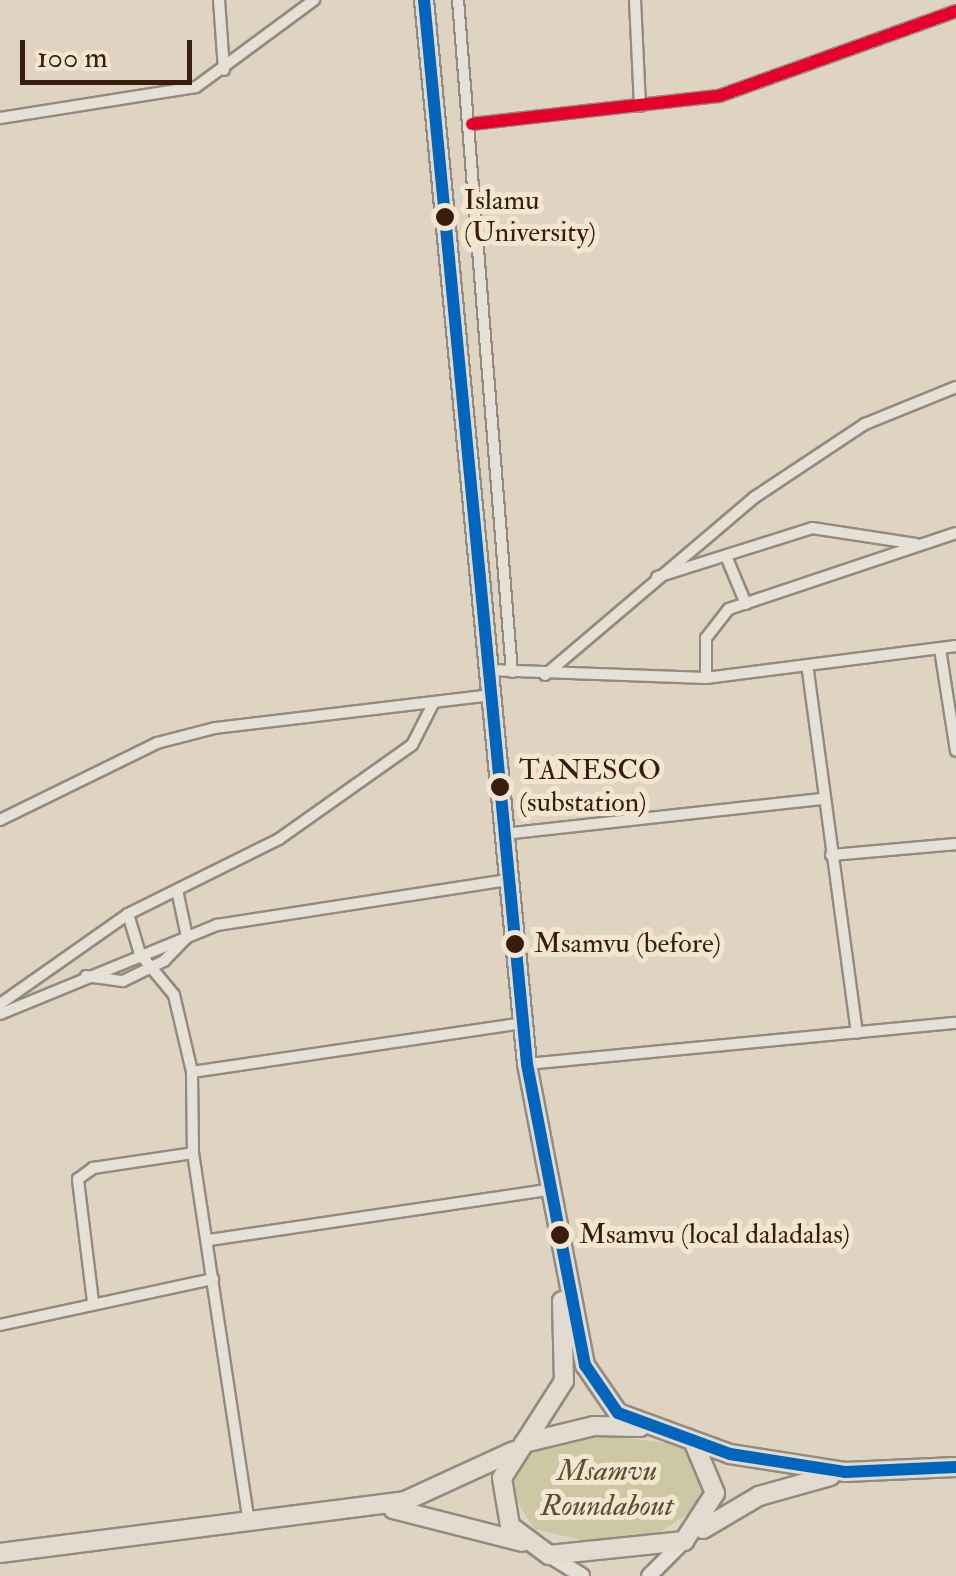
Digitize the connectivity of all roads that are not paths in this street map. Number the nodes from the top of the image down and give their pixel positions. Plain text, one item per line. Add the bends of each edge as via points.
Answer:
1 (220, 0) edge
2 (314, 0) edge
3 (424, 0) edge
4 (458, 0) edge
5 (636, 0) edge
6 (956, 10) edge
7 (224, 70) junction
8 (640, 106) junction
9 (0, 118) edge
10 (472, 124) junction
11 (956, 387) edge
12 (956, 534) edge
13 (917, 544) junction
14 (726, 556) junction
15 (651, 578) junction
16 (746, 604) junction
17 (956, 646) edge
18 (940, 649) junction
19 (489, 670) junction
20 (808, 671) junction
21 (512, 672) junction
22 (545, 675) junction
23 (706, 678) junction
24 (491, 695) junction
25 (434, 702) junction
26 (956, 751) edge
27 (821, 799) junction
28 (0, 820) edge
29 (504, 834) junction
30 (956, 844) edge
31 (831, 855) junction
32 (508, 880) junction
33 (177, 890) junction
34 (128, 914) junction
35 (187, 937) junction
36 (140, 954) junction
37 (154, 970) junction
38 (86, 976) junction
39 (0, 1004) edge
40 (0, 1014) edge
41 (524, 1022) junction
42 (956, 1023) edge
43 (857, 1033) junction
44 (527, 1064) junction
45 (192, 1072) junction
46 (192, 1153) junction
47 (547, 1190) junction
48 (209, 1240) junction
49 (558, 1245) junction
50 (213, 1279) junction
51 (93, 1302) junction
52 (0, 1324) edge
53 (666, 1431) junction
54 (690, 1440) junction
55 (522, 1445) junction
56 (956, 1467) edge
57 (844, 1472) junction
58 (372, 1507) junction
59 (248, 1515) junction
60 (689, 1538) junction
61 (542, 1551) junction
62 (0, 1552) edge
63 (582, 1576) edge
64 (648, 1576) edge

1 - 7 street
2 - 7 street
3 - 19 highway
4 - 10 street
5 - 8 street
6 - 8 street via 806,71
7 - 9 street via 164,96
8 - 10 street
10 - 21 street
11 - 15 street via 865,424
12 - 13 street
13 - 14 street via 812,528
13 - 16 street
14 - 15 street
14 - 16 street
15 - 22 street
16 - 23 street via 716,618 706,638
17 - 18 street
18 - 20 street
18 - 26 street
19 - 21 street
19 - 24 highway
20 - 23 street
20 - 27 street
21 - 22 street
22 - 23 street
24 - 25 street
24 - 29 highway
25 - 28 street via 278,716 156,743
25 - 33 street via 412,745 278,839
27 - 29 street
27 - 31 street
29 - 32 highway
30 - 31 street
31 - 43 street
32 - 35 street
32 - 41 highway
33 - 34 street
33 - 35 street
34 - 36 street
34 - 39 street
35 - 36 street
35 - 37 street
36 - 37 street
36 - 38 street
37 - 38 street via 123,980
37 - 45 street via 174,995
38 - 40 street
41 - 44 highway
41 - 45 street
42 - 43 street
43 - 44 street
44 - 47 highway
45 - 46 street
46 - 48 street
46 - 51 street via 93,1168 78,1180
47 - 48 street
47 - 49 highway
48 - 50 street
49 - 53 highway via 597,1391 618,1413
49 - 55 highway via 567,1368
50 - 51 street
50 - 59 street
51 - 52 street
53 - 54 highway
53 - 55 highway via 594,1426
54 - 57 highway
54 - 60 highway via 714,1485
55 - 58 highway via 456,1485
55 - 61 highway via 500,1501 510,1526
56 - 57 highway
57 - 60 highway via 759,1496
58 - 59 highway
58 - 61 highway via 453,1518
59 - 62 highway
60 - 61 highway
60 - 64 main road
61 - 63 main road

